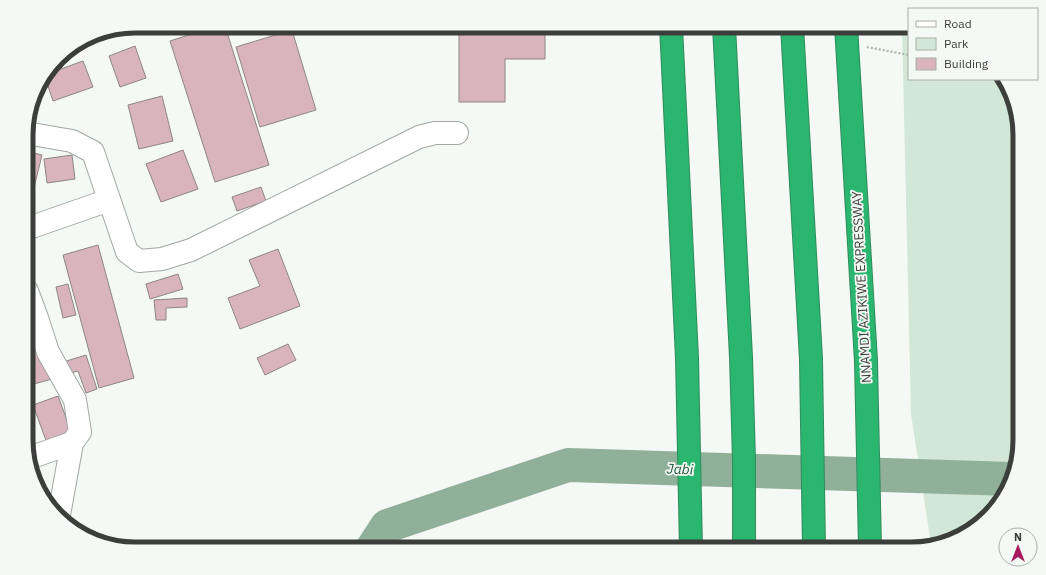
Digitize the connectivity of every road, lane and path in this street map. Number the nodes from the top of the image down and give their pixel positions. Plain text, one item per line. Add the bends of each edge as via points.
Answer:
1 (671, 33) edge
2 (724, 33) edge
3 (792, 33) edge
4 (845, 39) edge
5 (908, 55) edge
6 (457, 133) dead end
7 (33, 134) edge
8 (109, 200) junction
9 (33, 227) edge
10 (33, 322) edge
11 (72, 443) junction
12 (34, 456) edge
13 (60, 509) edge
14 (691, 542) edge
15 (744, 542) edge
16 (814, 542) edge
17 (870, 542) edge

1 - 14 highway via 687,358
2 - 15 highway via 741,358
3 - 16 highway via 811,359
4 - 5 path
4 - 17 highway, NNAMDI AZIKIWE EXPRESSWAY via 866,361
6 - 8 street via 435,133 419,137 191,250 162,259 139,261 127,252
7 - 8 street via 72,141 93,152
8 - 9 street
10 - 11 street via 75,400 80,432
11 - 12 street
11 - 13 street

